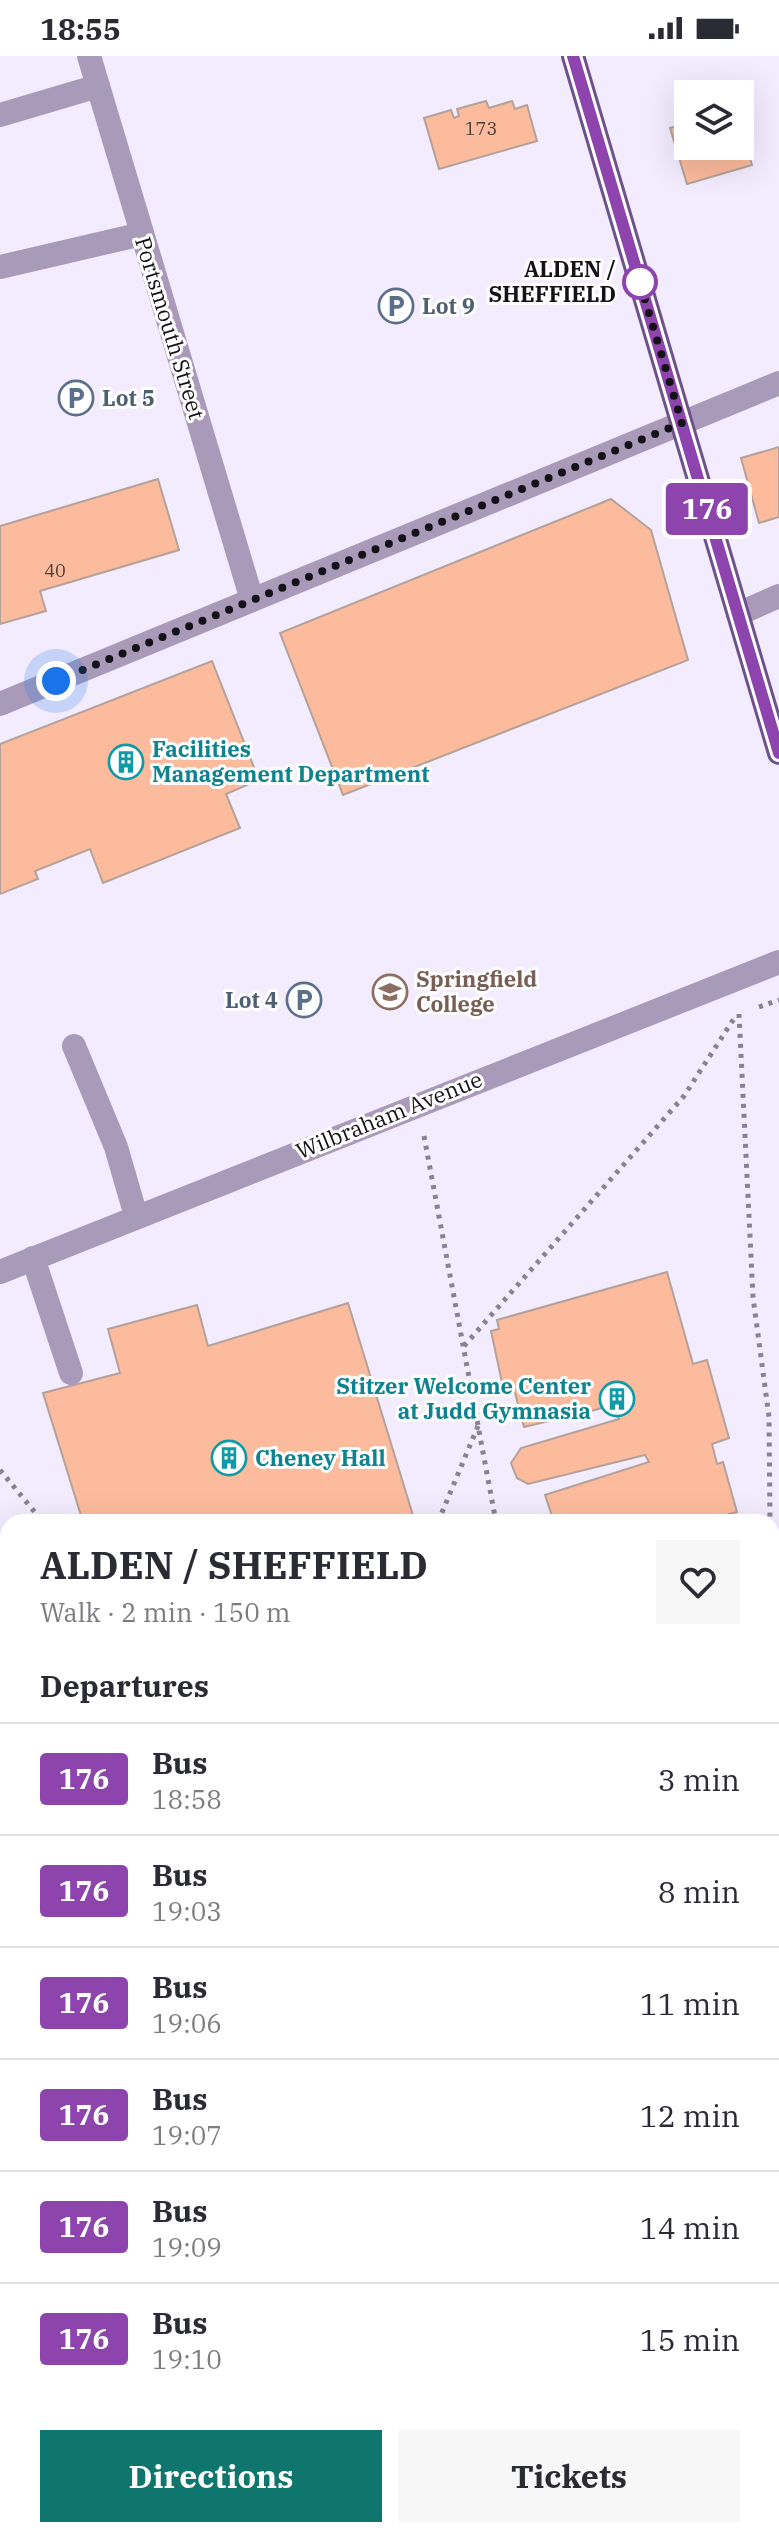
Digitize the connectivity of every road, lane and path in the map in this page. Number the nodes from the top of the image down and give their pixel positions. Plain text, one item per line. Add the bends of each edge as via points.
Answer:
1 (89, 56) edge
2 (573, 56) edge
3 (98, 86) junction
4 (0, 115) edge
5 (142, 234) junction
6 (0, 267) edge
7 (779, 383) edge
8 (682, 423) junction
9 (779, 596) edge
10 (252, 600) junction
11 (738, 614) junction
12 (0, 704) edge
13 (779, 753) edge
14 (779, 962) edge
15 (779, 1000) edge
16 (736, 1015) junction
17 (74, 1046) dead end
18 (418, 1103) junction
19 (136, 1216) junction
20 (33, 1258) junction
21 (0, 1272) edge
22 (464, 1346) junction
23 (71, 1373) dead end
24 (779, 1411) edge
25 (769, 1417) junction
26 (479, 1425) junction
27 (0, 1470) edge
28 (36, 1514) edge
29 (441, 1514) edge
30 (495, 1514) edge
31 (770, 1514) edge

1 - 3 street, Portsmouth Street
2 - 8 main road
3 - 4 street
3 - 5 street, Portsmouth Street
5 - 6 street
5 - 10 street, Portsmouth Street
7 - 8 street
8 - 10 street
8 - 11 main road
9 - 11 street
10 - 12 street
11 - 13 main road
14 - 18 street, Wilbraham Avenue
15 - 16 path
16 - 22 path via 684,1096
16 - 25 path via 753,1297
17 - 19 street via 116,1147
18 - 19 street, Wilbraham Avenue
18 - 22 path
19 - 20 street, Wilbraham Avenue
20 - 21 street, Wilbraham Avenue
20 - 23 street
22 - 26 path
24 - 25 path
25 - 31 path
26 - 29 path
26 - 30 path
27 - 28 path

